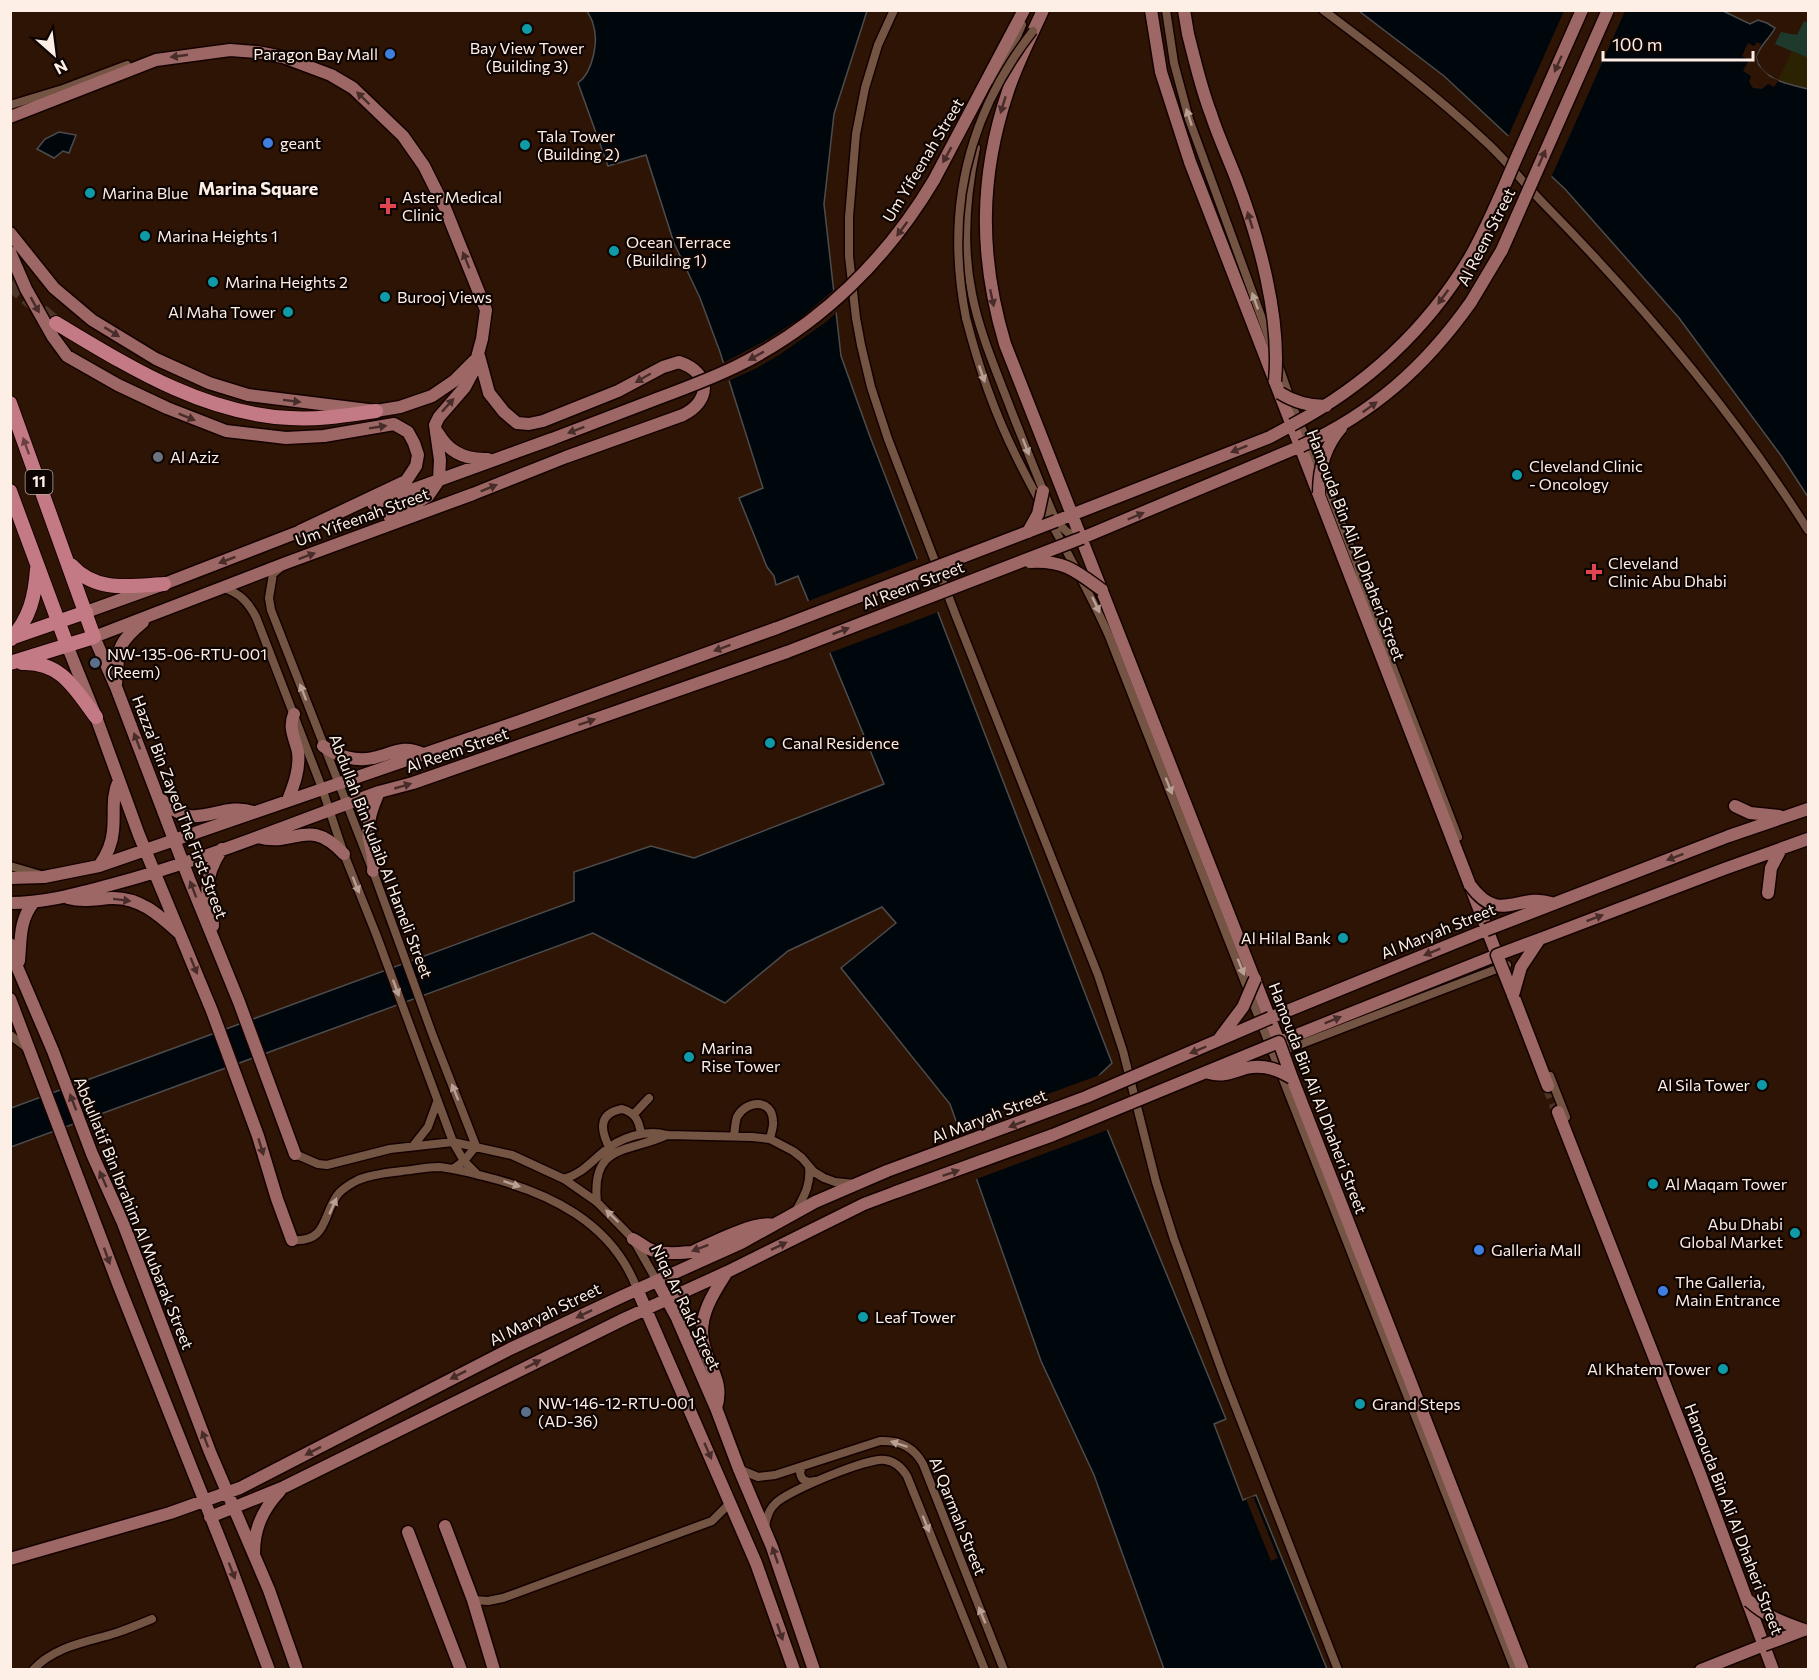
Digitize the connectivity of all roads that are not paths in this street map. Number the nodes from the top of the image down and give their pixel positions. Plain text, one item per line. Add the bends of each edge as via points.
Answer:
1 (894, 10) edge
2 (1023, 10) edge
3 (1029, 10) edge
4 (1043, 10) edge
5 (1151, 10) edge
6 (1166, 10) edge
7 (1184, 10) edge
8 (1323, 10) edge
9 (1582, 10) edge
10 (1608, 10) edge
11 (1033, 32) junction
12 (156, 60) junction
13 (10, 105) edge
14 (10, 117) edge
15 (10, 233) edge
16 (10, 252) edge
17 (56, 323) tunnel mouth
18 (479, 356) junction
19 (1277, 387) junction
20 (10, 404) edge
21 (1326, 406) junction
22 (376, 411) junction
23 (1294, 420) junction
24 (1343, 424) junction
25 (435, 425) junction
26 (1301, 446) junction
27 (495, 459) junction
28 (439, 480) junction
29 (10, 491) edge
30 (1043, 491) junction
31 (1319, 493) junction
32 (1072, 516) junction
33 (1056, 521) junction
34 (1809, 530) edge
35 (300, 531) junction
36 (372, 532) junction
37 (1028, 532) junction
38 (1082, 538) junction
39 (68, 561) junction
40 (1017, 562) junction
41 (286, 563) junction
42 (37, 564) junction
43 (164, 584) junction
44 (223, 587) junction
45 (1102, 590) junction
46 (86, 612) junction
47 (154, 613) junction
48 (275, 620) junction
49 (58, 621) junction
50 (259, 624) junction
51 (94, 637) junction
52 (11, 639) edge
53 (67, 645) junction
54 (11, 663) edge
55 (116, 687) junction
56 (294, 714) junction
57 (96, 717) junction
58 (323, 746) junction
59 (423, 754) junction
60 (119, 780) junction
61 (339, 783) junction
62 (322, 788) junction
63 (379, 792) junction
64 (158, 796) junction
65 (288, 800) junction
66 (347, 804) junction
67 (1735, 806) dead end
68 (1809, 809) edge
69 (330, 810) junction
70 (253, 812) junction
71 (1786, 817) junction
72 (257, 837) junction
73 (1809, 839) edge
74 (175, 840) junction
75 (222, 849) junction
76 (1781, 849) junction
77 (146, 850) junction
78 (344, 854) junction
79 (184, 863) junction
80 (10, 866) edge
81 (99, 866) junction
82 (373, 872) junction
83 (156, 873) junction
84 (44, 877) junction
85 (10, 878) edge
86 (1470, 885) junction
87 (1768, 893) dead end
88 (64, 897) junction
89 (10, 903) edge
90 (33, 903) junction
91 (1552, 904) junction
92 (1486, 930) junction
93 (181, 934) junction
94 (213, 939) junction
95 (1540, 939) junction
96 (10, 944) edge
97 (1497, 955) junction
98 (1507, 965) junction
99 (18, 969) junction
100 (1255, 979) junction
101 (1513, 995) junction
102 (11, 1000) edge
103 (1270, 1018) junction
104 (10, 1035) edge
105 (1217, 1041) junction
106 (1279, 1042) junction
107 (1275, 1054) junction
108 (31, 1055) junction
109 (1208, 1073) junction
110 (1292, 1078) junction
111 (1548, 1086) tunnel mouth
112 (649, 1098) dead end
113 (437, 1102) junction
114 (1558, 1112) tunnel mouth
115 (634, 1114) junction
116 (641, 1134) junction
117 (667, 1135) junction
118 (734, 1136) junction
119 (770, 1139) junction
120 (453, 1142) junction
121 (413, 1146) junction
122 (476, 1146) junction
123 (614, 1151) junction
124 (295, 1154) joint
125 (464, 1161) junction
126 (809, 1167) junction
127 (453, 1169) junction
128 (478, 1174) junction
129 (564, 1179) junction
130 (856, 1184) junction
131 (597, 1202) junction
132 (796, 1212) junction
133 (774, 1225) junction
134 (633, 1239) junction
135 (292, 1240) joint
136 (727, 1272) junction
137 (657, 1281) junction
138 (638, 1289) junction
139 (667, 1300) junction
140 (646, 1309) junction
141 (716, 1408) junction
142 (802, 1467) junction
143 (739, 1469) junction
144 (819, 1480) junction
145 (284, 1487) junction
146 (227, 1493) junction
147 (208, 1501) junction
148 (731, 1503) junction
149 (233, 1508) junction
150 (210, 1517) junction
151 (445, 1526) dead end
152 (765, 1529) junction
153 (408, 1532) dead end
154 (255, 1558) junction
155 (10, 1559) edge
156 (473, 1600) junction
157 (1749, 1601) junction
158 (152, 1619) dead end
159 (1806, 1629) edge
160 (1764, 1645) junction
161 (33, 1670) edge
162 (269, 1670) edge
163 (297, 1670) edge
164 (461, 1670) edge
165 (494, 1670) edge
166 (794, 1670) edge
167 (814, 1670) edge
168 (985, 1670) edge
169 (1004, 1670) edge
170 (1338, 1670) edge
171 (1515, 1670) edge
172 (1522, 1670) edge
173 (1701, 1670) edge
174 (1775, 1670) edge

1 - 170 street via 865,88 856,134 849,217 856,318 871,387 956,616 1098,975 1174,1239
2 -> 27 main road, Um Yifeenah Street, bridge via 923,198 887,248 822,312 740,365
3 -> 30 street via 985,112 974,159 967,250 977,313
4 - 11 main road, Hamouda Bin Ali Al Dhaheri Street
5 - 19 main road, Hamouda Bin Ali Al Dhaheri Street via 1161,72 1179,130
23 -> 6 street, Hamouda Bin Ali Al Dhaheri Street via 1193,128 1174,63
19 -> 7 main road, bridge via 1275,332 1258,249 1242,194 1210,112
8 - 34 street via 1398,66 1487,143 1593,255 1701,379
9 -> 21 main road, Al Reem Street, bridge via 1484,230 1455,280 1400,347
24 -> 10 main road, Al Reem Street, bridge via 1414,371 1471,302 1502,250
11 -> 32 main road, Hamouda Bin Ali Al Dhaheri Street, bridge via 996,130 986,191 986,250 992,298 1005,344
11 -> 107 street, bridge via 988,102 967,165 958,238 966,318 1006,434 1109,636
12 - 13 street via 134,63
12 - 14 main road
18 -> 12 main road via 486,310 441,199 403,136 353,88 319,69 257,52 230,50
15 -> 22 main road via 54,288 92,320 156,359 209,383 248,395
16 -> 35 main road via 26,289 67,356 118,386 226,431 286,438 394,424 408,432 418,455 406,481
17 - 22 main road via 171,388 246,412 332,418
18 - 22 main road via 432,396
25 -> 18 main road via 470,380
36 -> 18 main road, Um Yifeenah Street via 683,415 692,411 704,394 696,370 679,362 543,421 517,423 489,393
19 - 21 main road, bridge via 1292,400
19 - 23 main road, Hamouda Bin Ali Al Dhaheri Street
39 -> 20 main road, Hazza' Bin Zayed The First Street / 11
21 - 23 main road, Al Reem Street, bridge
23 - 26 main road, Hamouda Bin Ali Al Dhaheri Street
23 -> 32 main road, Al Reem Street via 1270,437
23 - 98 street via 1349,543 1375,621
24 - 26 main road, Al Reem Street, bridge
24 - 31 main road, bridge via 1325,455
25 - 27 main road via 444,443 459,455
25 - 28 main road
26 - 31 main road, Hamouda Bin Ali Al Dhaheri Street, bridge
38 -> 26 main road, Al Reem Street
27 - 28 main road, Um Yifeenah Street
28 - 35 main road, Um Yifeenah Street
28 - 36 main road via 428,496
29 - 42 main road, 11
30 - 33 street
30 - 37 main road, bridge via 1038,514
31 - 86 main road, Hamouda Bin Ali Al Dhaheri Street
32 - 33 main road, Al Reem Street
32 - 38 main road, Hamouda Bin Ali Al Dhaheri Street
33 - 37 main road, Al Reem Street, bridge
33 - 38 street via 1067,532
35 -> 43 main road, Um Yifeenah Street
41 -> 36 main road, Um Yifeenah Street
37 -> 59 main road, Al Reem Street, bridge via 777,628
38 - 40 main road, Al Reem Street, bridge
38 - 45 main road, Hamouda Bin Ali Al Dhaheri Street
39 - 43 main road via 79,573 100,584
39 - 46 main road, Hazza' Bin Zayed The First Street / 11
40 - 45 main road, bridge via 1062,564
63 -> 40 main road, Al Reem Street, bridge via 787,652
41 - 44 main road, Um Yifeenah Street
41 - 48 street, Abdullah Bin Kulaib Al Hameli Street via 273,574 269,598
42 - 49 main road, 11
42 - 52 main road via 30,610
43 - 46 main road, Um Yifeenah Street
44 - 47 main road, Um Yifeenah Street
44 - 50 street, Abdullah Bin Kulaib Al Hameli Street via 235,591 250,606
45 - 100 main road, Hamouda Bin Ali Al Dhaheri Street
46 - 49 main road, Um Yifeenah Street
46 - 51 main road, Hazza' Bin Zayed The First Street / 11
47 - 51 main road, Um Yifeenah Street
47 - 55 main road via 123,641
48 - 50 street
58 -> 48 street, Abdullah Bin Kulaib Al Hameli Street
49 - 52 main road, Um Yifeenah Street
49 - 53 main road, 11
50 - 56 street, Abdullah Bin Kulaib Al Hameli Street
51 - 53 main road, Um Yifeenah Street
51 - 55 main road, Hazza' Bin Zayed The First Street / 11
53 - 54 main road, Um Yifeenah Street
53 - 57 main road, 11
54 - 57 main road via 34,662 55,669
64 -> 55 main road, Hazza' Bin Zayed The First Street / 11
56 - 62 street, Abdullah Bin Kulaib Al Hameli Street
56 - 65 main road via 291,730 298,761
57 - 60 main road, 11
58 - 59 main road via 339,755 363,759 402,749
58 - 61 street, Abdullah Bin Kulaib Al Hameli Street
59 - 61 main road, Al Reem Street
60 - 77 main road, 11
60 - 81 main road via 113,797 112,839
61 - 62 main road, Al Reem Street
61 - 66 street, Abdullah Bin Kulaib Al Hameli Street
62 - 65 main road, Al Reem Street
62 - 69 street, Abdullah Bin Kulaib Al Hameli Street
63 - 66 main road, Al Reem Street
63 - 82 main road via 368,832 375,863
64 - 70 main road via 175,811 188,816 209,816 239,808
64 - 74 main road, Hazza' Bin Zayed The First Street / 11
65 - 70 main road, Al Reem Street
66 - 69 main road, Al Reem Street
66 - 82 street, Abdullah Bin Kulaib Al Hameli Street
67 - 71 main road
68 - 71 main road, Al Maryah Street
69 - 72 main road, Al Reem Street
69 - 78 street, Abdullah Bin Kulaib Al Hameli Street
70 - 74 main road, Al Reem Street
71 -> 91 main road, Al Maryah Street, bridge
72 - 75 main road, Al Reem Street
72 - 78 main road via 272,840 312,834 326,838
73 - 76 main road
74 - 77 main road, Al Reem Street
74 - 79 main road, Hazza' Bin Zayed The First Street / 11
75 - 79 main road, Al Reem Street
75 - 94 main road via 208,878
76 - 87 main road via 1771,868
95 -> 76 main road
77 - 81 main road, Al Reem Street
77 - 83 main road, 11
78 -> 113 street, Abdullah Bin Kulaib Al Hameli Street
79 - 83 main road, Al Reem Street
94 -> 79 main road, Hazza' Bin Zayed The First Street
80 - 84 street
81 - 84 main road, Al Reem Street
122 -> 82 street, Abdullah Bin Kulaib Al Hameli Street
83 - 88 main road, Al Reem Street
83 - 93 main road
84 - 85 main road, Al Reem Street
86 - 91 main road, bridge via 1483,899 1499,906 1536,900
86 - 92 main road, Hamouda Bin Ali Al Dhaheri Street, bridge
88 - 90 main road, Al Reem Street
88 -> 93 main road via 136,902
89 - 90 main road, Al Reem Street
90 - 99 main road via 21,927
91 - 92 main road, Al Maryah Street, bridge
92 - 97 main road, Hamouda Bin Ali Al Dhaheri Street
92 -> 103 main road, Al Maryah Street
93 -> 135 main road via 258,1136
94 - 124 main road, Hazza' Bin Zayed The First Street
95 - 97 main road, bridge
95 - 101 main road, bridge via 1521,967
96 - 99 main road, Abdullatif Bin Ibrahim Al Mubarak Street
97 - 101 main road, Hamouda Bin Ali Al Dhaheri Street, bridge
106 -> 97 main road
98 - 107 street
98 - 174 street
146 -> 99 main road, Abdullatif Bin Ibrahim Al Mubarak Street via 123,1223
100 - 103 main road, Hamouda Bin Ali Al Dhaheri Street
100 - 105 main road, bridge via 1243,1007
101 - 111 main road, Hamouda Bin Ali Al Dhaheri Street
102 - 108 main road
103 - 105 main road, Al Maryah Street, bridge
103 - 106 main road, Hamouda Bin Ali Al Dhaheri Street
104 - 108 street
105 -> 130 main road, Al Maryah Street, bridge via 1064,1105
106 - 109 main road, bridge
106 - 110 main road, Hamouda Bin Ali Al Dhaheri Street, bridge
107 - 171 street
108 -> 147 main road via 159,1390
109 - 110 main road, bridge via 1222,1075 1259,1066
136 -> 109 main road, bridge via 864,1204
110 - 172 main road, Hamouda Bin Ali Al Dhaheri Street
112 - 115 street
113 - 120 street, Abdullah Bin Kulaib Al Hameli Street
113 - 121 street via 428,1127
114 - 157 main road, Hamouda Bin Ali Al Dhaheri Street
115 - 116 street
115 - 123 street via 622,1109 605,1119 602,1131
116 - 117 street
116 - 123 street
117 - 118 street
117 - 123 street
118 - 119 street
118 - 119 street via 737,1118 756,1103 771,1112 774,1123
119 - 126 street via 793,1151
120 - 121 street, Niqa Ar Raki Street
120 - 122 street, Niqa Ar Raki Street
120 - 125 street, Abdullah Bin Kulaib Al Hameli Street
121 - 124 street, Niqa Ar Raki Street via 327,1165
122 - 125 street
122 - 129 street, Niqa Ar Raki Street via 512,1155
123 - 129 street
123 - 131 street via 597,1173
125 - 127 street
125 - 128 street, Abdullah Bin Kulaib Al Hameli Street
126 - 130 street via 835,1182
126 - 132 street via 808,1189
127 - 128 street, Niqa Ar Raki Street
135 -> 127 street, Niqa Ar Raki Street via 316,1234 339,1194 359,1179 436,1167
128 -> 138 street, Niqa Ar Raki Street via 541,1194 591,1224 627,1265
129 - 131 street, Niqa Ar Raki Street
130 - 132 main road, Al Maryah Street
134 -> 131 street, Niqa Ar Raki Street
132 - 133 main road, Al Maryah Street
133 -> 134 main road via 756,1225 685,1253 653,1250
133 - 137 main road, Al Maryah Street
134 - 137 street, Niqa Ar Raki Street
136 - 139 main road
136 - 141 main road via 708,1306 702,1334 718,1384 720,1398
137 - 138 main road, Al Maryah Street
137 - 139 main road, Niqa Ar Raki Street
138 - 140 main road, Niqa Ar Raki Street
138 -> 146 main road, Al Maryah Street via 510,1349
139 - 140 main road
139 - 141 main road, Niqa Ar Raki Street
145 -> 140 main road
140 -> 148 main road, Niqa Ar Raki Street
141 - 143 main road, Niqa Ar Raki Street
142 - 143 street, Al Qarmah Street via 767,1477
142 - 144 street via 802,1479
169 -> 142 street, Al Qarmah Street via 916,1453 901,1443 880,1441
143 - 152 main road, Niqa Ar Raki Street
144 - 152 street, Al Qarmah Street via 776,1502
144 -> 168 street, Al Qarmah Street via 878,1460 890,1461 904,1471
145 - 149 main road
145 - 154 main road via 260,1520 254,1542
146 - 147 main road, Al Maryah Street
146 - 149 main road, Abdullatif Bin Ibrahim Al Mubarak Street
147 - 149 main road
147 - 150 main road
147 - 155 main road, Al Maryah Street
148 - 156 street via 712,1521 503,1598
148 -> 166 main road, Niqa Ar Raki Street
149 - 150 main road
149 - 154 main road, Abdullatif Bin Ibrahim Al Mubarak Street
150 -> 162 main road
151 - 156 main road
167 -> 152 main road, Niqa Ar Raki Street
153 - 164 main road
154 - 163 main road, Abdullatif Bin Ibrahim Al Mubarak Street
156 - 165 main road
157 - 159 main road, bridge via 1775,1620
157 - 160 main road, Hamouda Bin Ali Al Dhaheri Street
158 - 161 street via 72,1646 50,1656
159 - 160 main road, bridge
160 - 173 main road
160 - 174 main road, Hamouda Bin Ali Al Dhaheri Street

